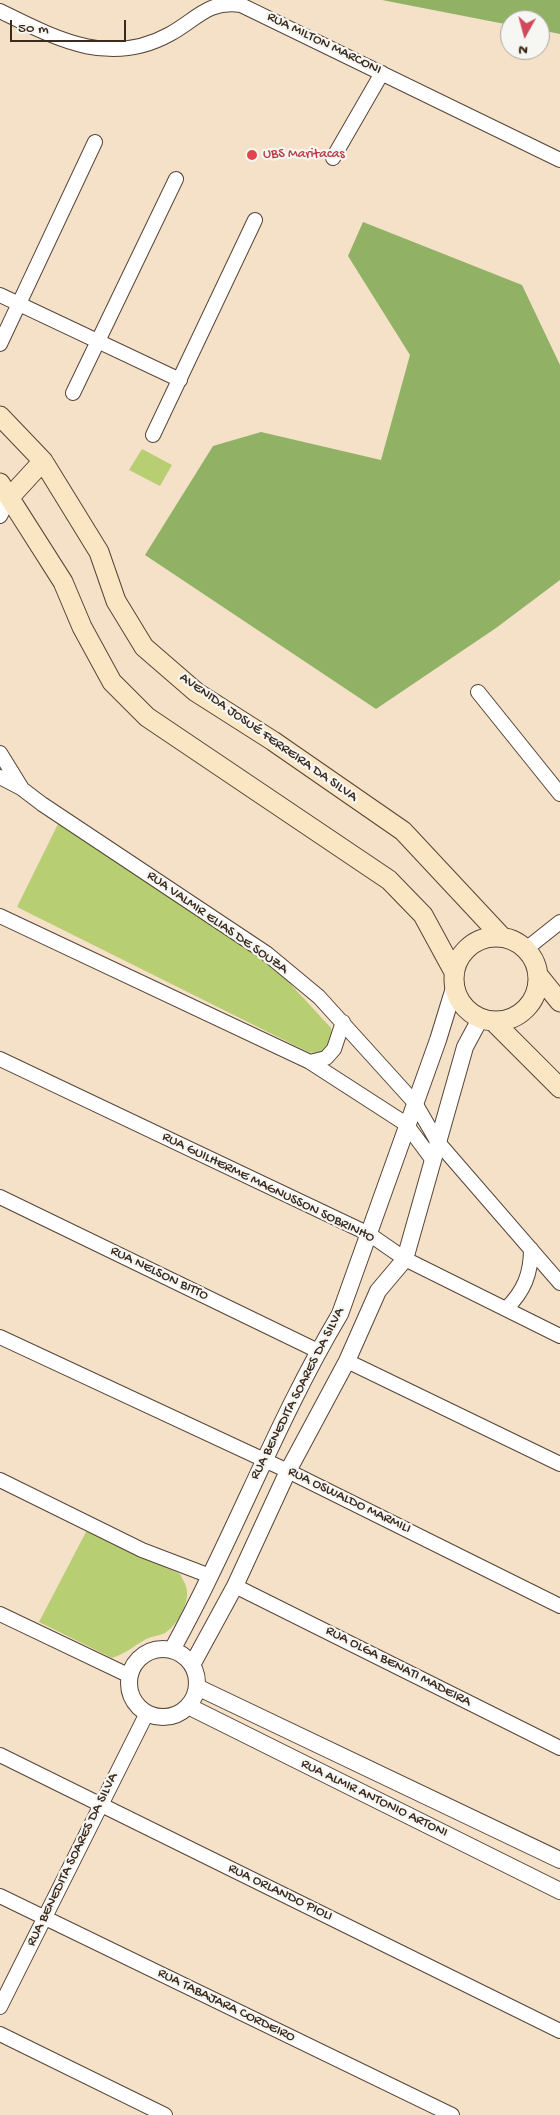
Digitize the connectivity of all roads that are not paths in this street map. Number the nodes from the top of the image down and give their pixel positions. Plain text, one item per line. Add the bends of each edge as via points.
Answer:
1 (0, 11) edge
2 (382, 73) junction
3 (95, 142) dead end
4 (333, 158) dead end
5 (560, 160) edge
6 (176, 179) dead end
7 (255, 220) dead end
8 (0, 295) edge
9 (19, 304) junction
10 (99, 342) junction
11 (0, 344) edge
12 (180, 380) junction
13 (73, 393) dead end
14 (0, 416) edge
15 (153, 436) dead end
16 (43, 462) junction
17 (5, 490) edge
18 (0, 516) edge
19 (478, 692) dead end
20 (0, 753) edge
21 (0, 777) edge
22 (21, 788) junction
23 (560, 794) edge
24 (0, 916) edge
25 (560, 922) edge
26 (502, 937) junction
27 (526, 949) junction
28 (538, 975) junction
29 (454, 980) junction
30 (560, 1002) edge
31 (487, 1021) junction
32 (343, 1022) junction
33 (0, 1059) edge
34 (310, 1062) junction
35 (560, 1088) edge
36 (415, 1103) junction
37 (406, 1124) junction
38 (437, 1141) junction
39 (432, 1159) junction
40 (0, 1197) edge
41 (369, 1234) junction
42 (531, 1249) junction
43 (405, 1259) junction
44 (560, 1283) edge
45 (506, 1309) junction
46 (560, 1336) edge
47 (0, 1337) edge
48 (318, 1351) junction
49 (346, 1361) junction
50 (263, 1461) junction
51 (560, 1464) edge
52 (288, 1471) junction
53 (0, 1480) edge
54 (210, 1576) junction
55 (236, 1586) junction
56 (560, 1606) edge
57 (0, 1614) edge
58 (172, 1650) junction
59 (192, 1664) junction
60 (130, 1676) junction
61 (197, 1686) junction
62 (188, 1706) junction
63 (147, 1713) junction
64 (560, 1748) edge
65 (0, 1756) edge
66 (100, 1805) junction
67 (560, 1860) edge
68 (560, 1891) edge
69 (0, 1896) edge
70 (44, 1918) junction
71 (0, 2007) edge
72 (560, 2031) edge
73 (0, 2034) edge
74 (165, 2115) edge
75 (452, 2115) edge

1 - 2 street, RUA MILTON MARCONI via 62,41 83,47 112,49 168,36 210,7 233,3 248,7
2 - 4 street
2 - 5 street, RUA MILTON MARCONI
3 - 9 street
6 - 10 street
7 - 12 street
8 - 9 street
9 - 10 street
9 - 11 street
10 - 12 street
10 - 13 street
12 - 15 street
14 - 16 main road, AVENIDA JOSUÉ FERREIRA DA SILVA
16 - 17 main road
16 - 26 main road, AVENIDA JOSUÉ FERREIRA DA SILVA via 99,552 116,601 144,647 196,692 403,831
17 - 18 street
17 - 29 main road via 63,582 112,682 147,717 389,880 423,915
19 - 23 street
20 - 22 street
21 - 22 street, RUA VALMIR ELIAS DE SOUZA
22 - 32 street, RUA VALMIR ELIAS DE SOUZA via 266,953 319,996
24 - 34 street
25 - 27 street
26 - 27 main road
26 - 29 main road via 475,942 464,950 457,962
27 - 28 main road
28 - 30 main road
28 - 31 main road via 532,1003 522,1013 508,1020
29 - 31 main road via 459,1001 467,1012
29 - 36 street, RUA BENEDITA SOARES DA SILVA via 438,1040
31 - 35 main road
31 - 38 street, RUA BENEDITA SOARES DA SILVA via 465,1047
32 - 34 street via 334,1049 326,1058
32 - 36 street, RUA VALMIR ELIAS DE SOUZA
33 - 41 street, RUA GUILHERME MAGNUSSON SOBRINHO
34 - 37 street
36 - 37 street, RUA BENEDITA SOARES DA SILVA
36 - 38 street, RUA VALMIR ELIAS DE SOUZA
37 - 39 street
37 - 41 street, RUA BENEDITA SOARES DA SILVA
38 - 39 street, RUA BENEDITA SOARES DA SILVA
38 - 42 street, RUA VALMIR ELIAS DE SOUZA
39 - 43 street, RUA BENEDITA SOARES DA SILVA
40 - 48 street, RUA NELSON BITTO
41 - 43 street, RUA GUILHERME MAGNUSSON SOBRINHO
41 - 48 street, RUA BENEDITA SOARES DA SILVA via 340,1314
42 - 44 street, RUA VALMIR ELIAS DE SOUZA
42 - 45 street via 527,1280 519,1296
43 - 45 street, RUA GUILHERME MAGNUSSON SOBRINHO
43 - 49 street, RUA BENEDITA SOARES DA SILVA via 378,1291
45 - 46 street, RUA GUILHERME MAGNUSSON SOBRINHO
47 - 50 street, RUA OSWALDO MARMILI
48 - 50 street, RUA BENEDITA SOARES DA SILVA
49 - 51 street
49 - 52 street, RUA BENEDITA SOARES DA SILVA
50 - 52 street, RUA OSWALDO MARMILI
50 - 54 street, RUA BENEDITA SOARES DA SILVA
52 - 55 street, RUA BENEDITA SOARES DA SILVA
52 - 56 street, RUA OSWALDO MARMILI
53 - 54 street via 142,1550
54 - 58 street, RUA BENEDITA SOARES DA SILVA
55 - 59 street, RUA BENEDITA SOARES DA SILVA
55 - 64 street, RUA OLGA BENATI MADEIRA
57 - 60 street
58 - 59 street
58 - 60 street via 151,1651 141,1657
59 - 61 street
60 - 63 street via 132,1697
61 - 62 street
61 - 67 street, RUA ALMIR ANTONIO ARTONI
62 - 63 street via 169,1716
62 - 68 street, RUA ALMIR ANTONIO ARTONI
63 - 66 street, RUA BENEDITA SOARES DA SILVA
65 - 66 street, RUA ORLANDO PIOLI
66 - 70 street, RUA BENEDITA SOARES DA SILVA
66 - 72 street, RUA ORLANDO PIOLI
69 - 70 street, RUA TABAJARA CORDEIRO
70 - 71 street, RUA BENEDITA SOARES DA SILVA
70 - 75 street, RUA TABAJARA CORDEIRO
73 - 74 street

